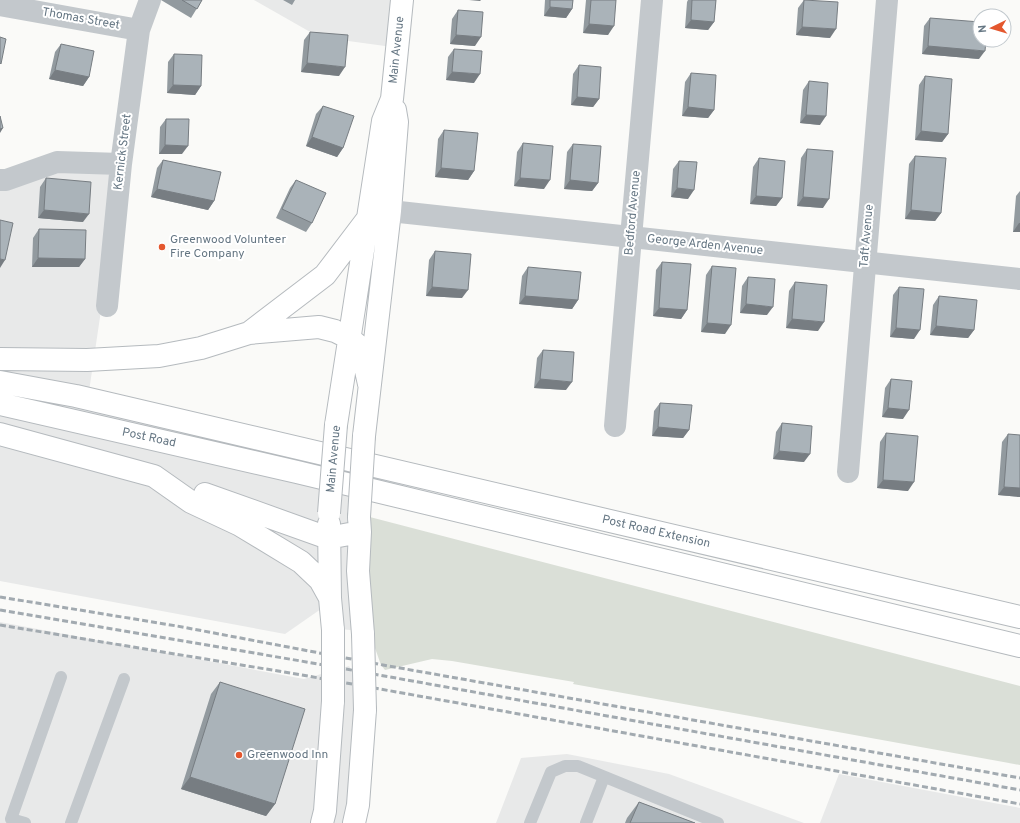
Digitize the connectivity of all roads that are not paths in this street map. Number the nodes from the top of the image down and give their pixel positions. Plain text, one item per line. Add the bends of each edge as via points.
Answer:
1 (150, 0) edge
2 (402, 0) edge
3 (652, 0) edge
4 (887, 0) edge
5 (0, 5) edge
6 (139, 30) junction
7 (392, 99) junction
8 (121, 164) junction
9 (0, 180) edge
10 (390, 211) junction
11 (367, 220) junction
12 (631, 237) junction
13 (865, 263) junction
14 (1020, 279) edge
15 (107, 306) dead end
16 (248, 332) junction
17 (349, 338) junction
18 (0, 359) edge
19 (0, 382) edge
20 (370, 384) junction
21 (0, 404) edge
22 (615, 426) dead end
23 (0, 434) edge
24 (293, 446) joint
25 (848, 472) dead end
26 (154, 476) junction
27 (360, 524) junction
28 (328, 538) junction
29 (330, 598) junction
30 (1020, 617) edge
31 (1020, 646) edge
32 (61, 677) dead end
33 (124, 679) dead end
34 (604, 777) junction
35 (358, 817) edge
36 (25, 823) edge
37 (71, 823) edge
38 (322, 823) edge
39 (530, 823) edge
40 (586, 823) edge
41 (718, 823) edge

1 - 6 street, Kernick Street
2 - 7 main road, Main Avenue
3 - 12 street, Bedford Avenue
4 - 13 street, Taft Avenue
5 - 6 street, Thomas Street
6 - 8 street, Kernick Street
7 - 10 main road, Main Avenue via 398,122
7 - 11 main road, Main Avenue via 383,121
8 - 9 street via 57,162
8 - 15 street, Kernick Street
10 - 12 street, George Arden Avenue
10 - 20 main road, Main Avenue
11 - 16 main road via 325,275
11 - 17 main road, Main Avenue
12 - 13 street, George Arden Avenue
12 - 22 street, Bedford Avenue
13 - 14 street, George Arden Avenue
13 - 25 street, Taft Avenue
16 - 17 main road via 319,327
16 - 18 main road via 201,348 159,356 87,360
17 - 20 main road via 361,348
17 - 28 main road, Main Avenue, bridge via 336,425
19 - 24 main road, Post Road via 76,396
20 - 27 main road, Main Avenue, bridge via 364,436
21 - 31 main road, Post Road via 297,472
23 - 26 main road
24 - 30 main road, Post Road Extension
26 - 28 main road
26 - 29 main road via 191,502 240,525 301,562 320,580
27 - 28 main road
27 - 35 main road, Main Avenue, bridge via 358,571 363,634 364,710
28 - 29 main road, Main Avenue
29 - 38 main road, Main Avenue, bridge via 333,630 333,701
32 - 36 lane via 11,819
33 - 37 lane
34 - 39 lane via 578,766 565,766 551,772
34 - 40 lane
34 - 41 lane

